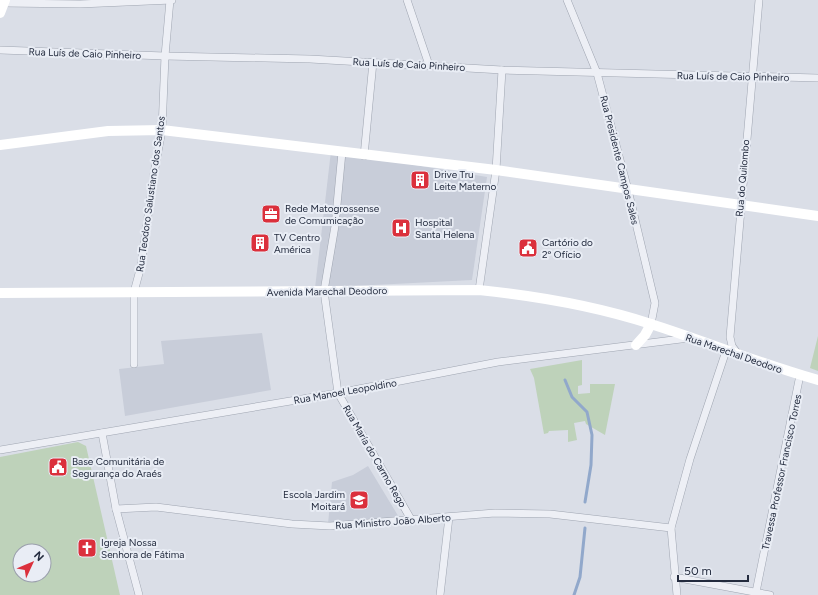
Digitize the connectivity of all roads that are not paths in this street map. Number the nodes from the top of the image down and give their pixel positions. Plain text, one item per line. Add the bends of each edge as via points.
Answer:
1 (171, 0) edge
2 (407, 0) edge
3 (567, 0) edge
4 (759, 0) edge
5 (4, 1) edge
6 (0, 14) edge
7 (0, 50) edge
8 (165, 56) junction
9 (373, 62) junction
10 (429, 65) junction
11 (502, 70) junction
12 (597, 73) junction
13 (752, 76) junction
14 (818, 78) edge
15 (162, 130) junction
16 (0, 144) edge
17 (342, 152) junction
18 (364, 156) junction
19 (496, 170) junction
20 (628, 190) junction
21 (740, 204) junction
22 (818, 216) edge
23 (479, 290) junction
24 (324, 291) junction
25 (134, 292) junction
26 (0, 293) edge
27 (651, 324) junction
28 (690, 338) junction
29 (636, 345) junction
30 (726, 351) junction
31 (738, 355) junction
32 (134, 364) dead end
33 (800, 375) junction
34 (818, 380) edge
35 (338, 393) junction
36 (102, 433) junction
37 (0, 450) edge
38 (116, 509) junction
39 (450, 517) junction
40 (412, 521) junction
41 (671, 528) junction
42 (674, 577) junction
43 (756, 592) junction
44 (139, 595) edge
45 (440, 595) edge
46 (677, 595) edge
47 (770, 595) edge

1 - 5 street via 80,4
1 - 8 street, Rua Teodoro Salustiano dos Santos
2 - 10 street
3 - 12 street, Rua Presidente Campos Sales
4 - 13 street, Rua do Quilombo
5 - 6 main road
7 - 8 street, Rua Luís de Caio Pinheiro
8 - 9 street, Rua Luís de Caio Pinheiro via 310,58
8 - 15 street, Rua Teodoro Salustiano dos Santos
9 - 10 street, Rua Luís de Caio Pinheiro
9 - 18 street
10 - 11 street, Rua Luís de Caio Pinheiro
11 - 12 street, Rua Luís de Caio Pinheiro
11 - 19 street
12 - 13 street, Rua Luís de Caio Pinheiro
12 - 20 street, Rua Presidente Campos Sales
13 - 14 street, Rua Luís de Caio Pinheiro
13 - 21 street, Rua do Quilombo
15 - 16 main road via 108,131
15 - 17 main road
15 - 25 street, Rua Teodoro Salustiano dos Santos via 141,266
17 - 18 main road
17 - 24 street, Rua María do Carmo Rego via 335,226
18 - 19 main road
19 - 20 main road
19 - 23 street
20 - 21 main road
20 - 27 street, Rua Presidente Campos Sales via 655,302
21 - 22 main road
21 - 31 street, Rua do Quilombo via 730,336 732,346
23 - 24 main road, Avenida Marechal Deodoro
23 - 27 main road, Avenida Marechal Deodoro via 570,304
24 - 25 main road, Avenida Marechal Deodoro
24 - 35 street, Rua María do Carmo Rego
25 - 26 main road, Avenida Marechal Deodoro
25 - 32 street, Rua Teodoro Salustiano dos Santos
27 - 28 main road, Rua Marechal Deodoro
27 - 29 main road
28 - 29 street, Rua Manoel Leopoldino
28 - 30 main road, Rua Marechal Deodoro
29 - 35 street, Rua Manoel Leopoldino via 498,362
30 - 31 main road, Rua Marechal Deodoro
30 - 41 street via 690,460
31 - 33 main road, Rua Marechal Deodoro
33 - 34 main road, Rua Marechal Deodoro
33 - 43 street, Travessa Professor Francisco Torres
35 - 36 street, Rua Manoel Leopoldino
35 - 40 street, Rua María do Carmo Rego
36 - 37 street, Rua Manoel Leopoldino
36 - 38 street
38 - 40 street, Rua Ministro João Alberto via 156,507 292,524 330,526
38 - 44 street
39 - 40 street, Rua Ministro João Alberto
39 - 41 street, Rua Ministro João Alberto via 495,513 550,514
39 - 45 street
41 - 42 street
42 - 43 street
42 - 46 street
43 - 47 street

